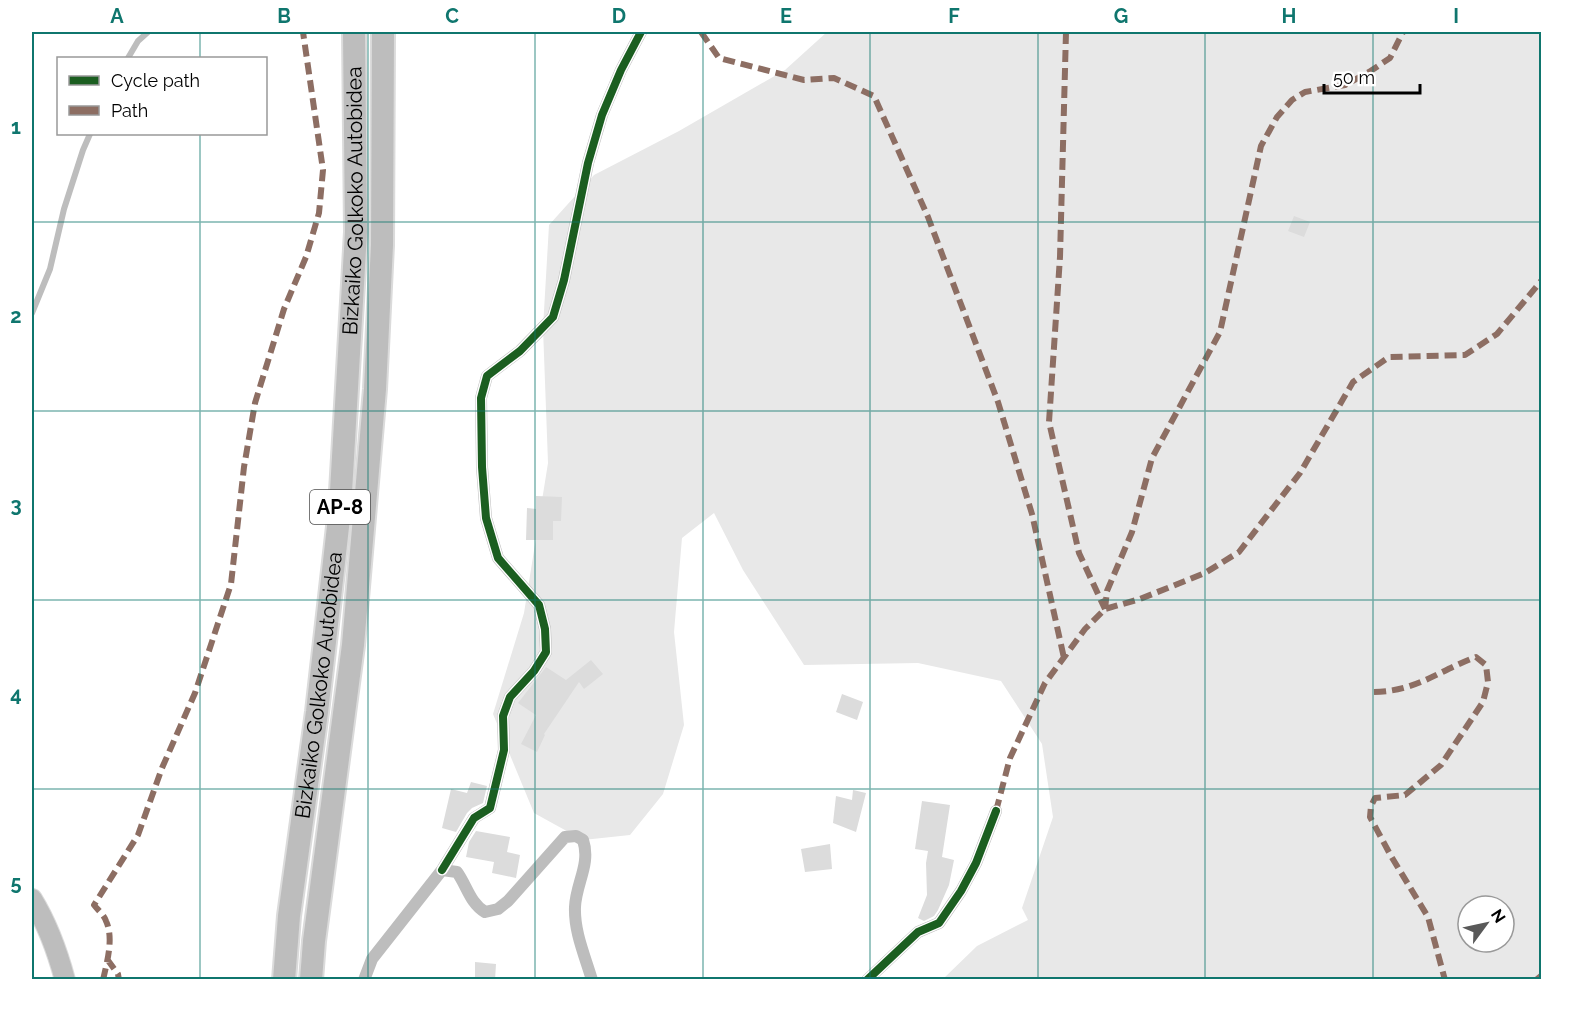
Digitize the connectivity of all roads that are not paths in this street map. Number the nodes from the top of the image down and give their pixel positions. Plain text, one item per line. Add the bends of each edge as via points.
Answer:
1 (148, 32) edge
2 (354, 32) edge
3 (383, 32) edge
4 (641, 32) edge
5 (129, 57) edge
6 (90, 135) edge
7 (32, 313) edge
8 (996, 811) dead end
9 (442, 870) junction
10 (32, 899) edge
11 (65, 980) edge
12 (284, 980) edge
13 (311, 980) edge
14 (364, 980) edge
15 (592, 980) edge
16 (867, 980) edge

1 - 5 lane
2 - 12 highway, Bizkaiko Golkoko Autobidea / AP-8 via 356,232 340,509
3 - 13 highway, Bizkaiko Golkoko Autobidea / AP-8 via 382,245 375,389 353,645
4 - 9 street via 602,115 553,317 520,351 487,376 481,398 486,518 498,558 539,605 546,652 510,697 503,716 504,750 490,808 474,818
6 - 7 lane via 64,209 50,269
8 - 16 street via 976,863 939,923 918,932
9 - 14 street via 372,960
9 - 15 street via 457,872 475,906 485,912 508,901 565,837 584,840 587,852 576,892 576,927
10 - 11 highway via 56,947

